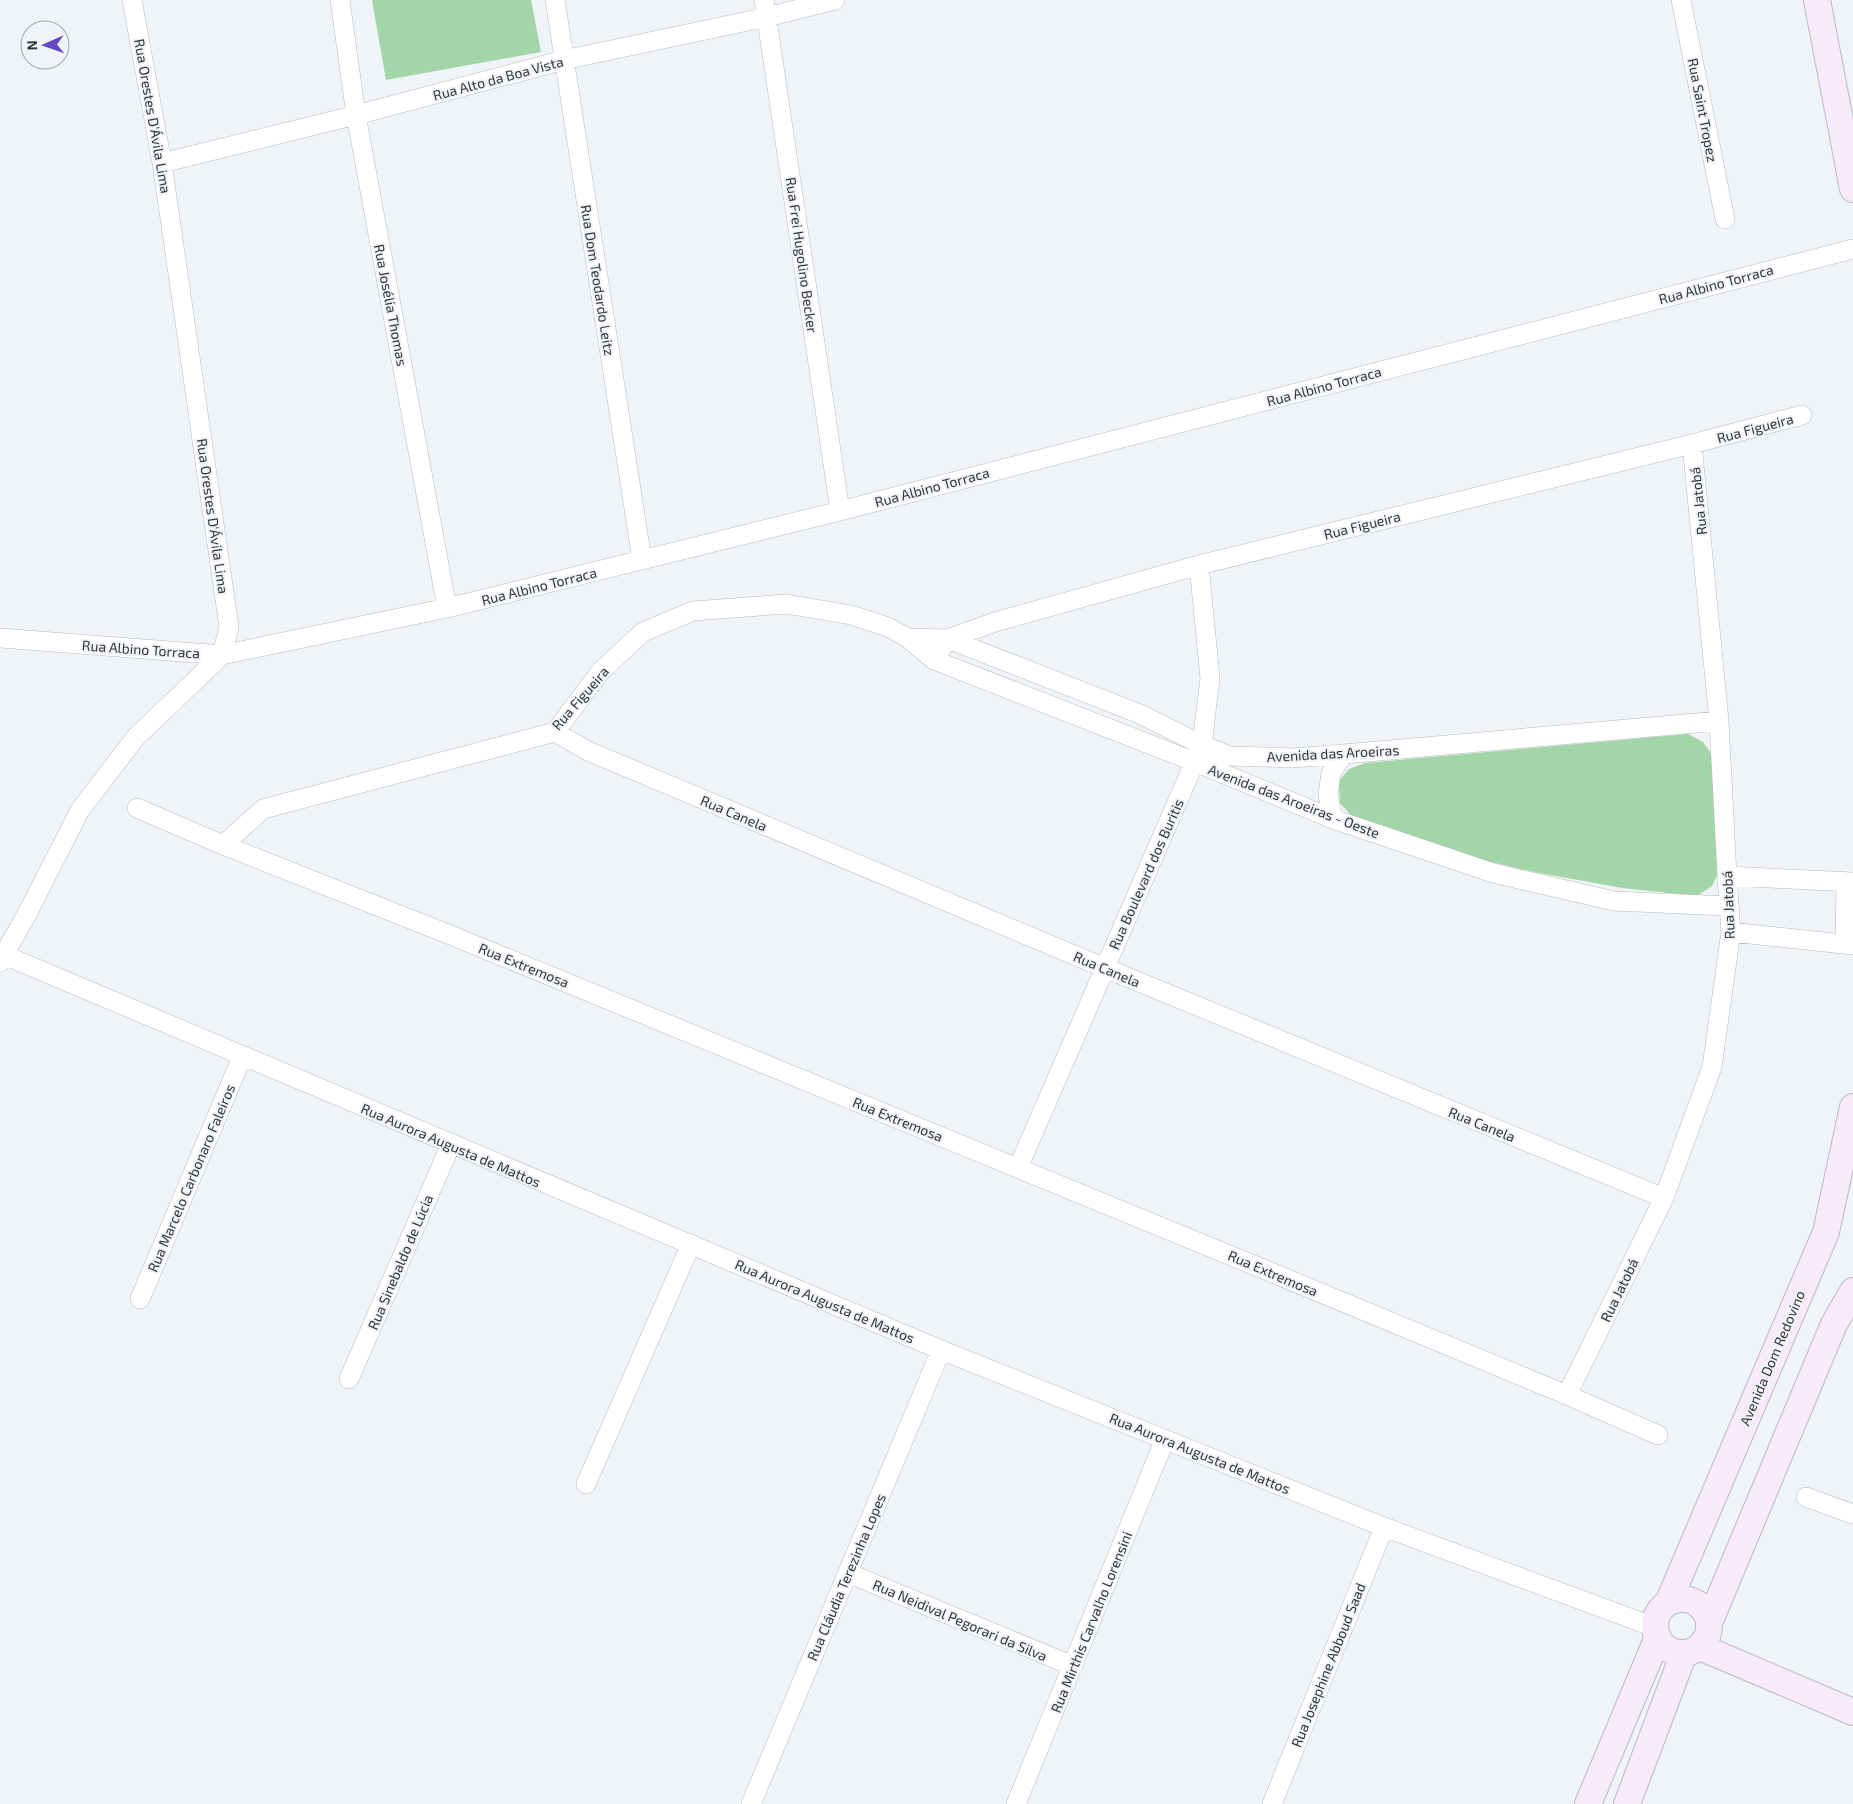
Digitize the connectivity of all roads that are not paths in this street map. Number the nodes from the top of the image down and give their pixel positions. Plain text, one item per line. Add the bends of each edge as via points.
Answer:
1 (132, 0) edge
2 (340, 0) edge
3 (555, 0) edge
4 (835, 0) edge
5 (1681, 0) edge
6 (1817, 0) edge
7 (766, 8) edge
8 (564, 60) junction
9 (356, 115) junction
10 (162, 163) junction
11 (1853, 189) edge
12 (1725, 220) dead end
13 (1853, 249) edge
14 (1802, 415) dead end
15 (1692, 444) junction
16 (840, 511) junction
17 (642, 560) junction
18 (1198, 565) junction
19 (447, 608) junction
20 (0, 638) edge
21 (908, 638) junction
22 (948, 639) junction
23 (222, 655) junction
24 (934, 660) junction
25 (1720, 721) junction
26 (555, 732) junction
27 (1199, 753) junction
28 (1344, 754) junction
29 (137, 808) dead end
30 (1333, 819) junction
31 (223, 845) junction
32 (1727, 876) junction
33 (1849, 882) edge
34 (1729, 906) junction
35 (1732, 932) junction
36 (1849, 944) edge
37 (2, 958) edge
38 (1105, 968) junction
39 (242, 1057) junction
40 (1853, 1106) edge
41 (451, 1144) junction
42 (1018, 1168) junction
43 (1664, 1198) junction
44 (691, 1244) junction
45 (1853, 1291) edge
46 (140, 1299) dead end
47 (941, 1350) junction
48 (349, 1379) dead end
49 (1567, 1395) junction
50 (1658, 1435) dead end
51 (1165, 1439) junction
52 (586, 1484) dead end
53 (1806, 1497) dead end
54 (1853, 1514) edge
55 (1384, 1527) junction
56 (848, 1573) junction
57 (1668, 1603) junction
58 (1709, 1623) junction
59 (1656, 1632) junction
60 (1692, 1650) junction
61 (1073, 1666) junction
62 (1853, 1712) edge
63 (751, 1804) edge
64 (1016, 1804) edge
65 (1272, 1804) edge
66 (1588, 1804) edge
67 (1627, 1804) edge

1 - 10 street, Rua Orestes D'Ávila Lima
2 - 9 street, Rua Josélia Thomas
3 - 8 street, Rua Dom Teodardo Leitz
4 - 7 street, Rua Alto da Boa Vista
5 - 12 street, Rua Saint Tropez
6 - 11 street
7 - 8 street, Rua Alto da Boa Vista
7 - 16 street, Rua Frei Hugolino Becker
8 - 9 street, Rua Alto da Boa Vista
8 - 17 street, Rua Dom Teodardo Leitz
9 - 10 street, Rua Alto da Boa Vista
9 - 19 street, Rua Josélia Thomas
10 - 23 street, Rua Orestes D'Ávila Lima via 229,627
13 - 16 street, Rua Albino Torraca
14 - 15 street, Rua Figueira
15 - 18 street, Rua Figueira
15 - 25 street, Rua Jatobá
16 - 17 street, Rua Albino Torraca
17 - 19 street, Rua Albino Torraca
18 - 22 street, Rua Figueira via 996,622
18 - 27 street, Rua Boulevard dos Buritis via 1210,678
19 - 23 street, Rua Albino Torraca
20 - 23 street, Rua Albino Torraca
21 - 22 street, Avenida das Aroeiras
21 - 24 street, Avenida das Aroeiras - Oeste
21 - 26 street, Rua Figueira via 888,627 852,615 786,604 692,611 643,632 601,671
22 - 24 street
22 - 27 street, Avenida das Aroeiras via 1140,714
23 - 37 street via 136,737 80,810
24 - 27 street, Avenida das Aroeiras - Oeste
25 - 28 street, Avenida das Aroeiras
25 - 32 street, Rua Jatobá
26 - 31 street, Rua Figueira via 263,809
26 - 38 street, Rua Canela via 588,751
27 - 28 street, Avenida das Aroeiras via 1293,758
27 - 30 street, Avenida das Aroeiras - Oeste
27 - 38 street, Rua Boulevard dos Buritis
28 - 30 street via 1330,774 1328,794
29 - 31 street, Rua Extremosa
30 - 34 street, Avenida das Aroeiras - Oeste via 1494,873 1614,901
31 - 42 street, Rua Extremosa
32 - 33 street
32 - 34 street, Rua Jatobá
33 - 36 street
34 - 35 street, Rua Jatobá
35 - 36 street
35 - 43 street, Rua Jatobá via 1712,1067
37 - 39 street, Rua Aurora Augusta de Mattos
38 - 42 street, Rua Boulevard dos Buritis
38 - 43 street, Rua Canela
39 - 41 street, Rua Aurora Augusta de Mattos
39 - 46 street, Rua Marcelo Carbonaro Faleiros
40 - 57 street, Avenida Dom Redovino via 1826,1232
41 - 44 street, Rua Aurora Augusta de Mattos
41 - 48 street, Rua Sinebaldo de Lúcia
42 - 49 street, Rua Extremosa
43 - 49 street, Rua Jatobá
44 - 47 street, Rua Aurora Augusta de Mattos
44 - 52 street
45 - 58 street via 1834,1324
47 - 51 street, Rua Aurora Augusta de Mattos
47 - 56 street, Rua Cláudia Terezinha Lopes
49 - 50 street, Rua Extremosa
51 - 55 street, Rua Aurora Augusta de Mattos
51 - 61 street, Rua Mirthis Carvalho Lorensini
53 - 54 street
55 - 59 street, Rua Aurora Augusta de Mattos
55 - 65 street, Rua Josephine Abboud Saad
56 - 61 street, Rua Neidival Pegorari da Silva
56 - 63 street, Rua Cláudia Terezinha Lopes
57 - 58 street via 1676,1599 1694,1601 1702,1606
57 - 59 street via 1656,1617
58 - 60 street via 1706,1640
59 - 60 street via 1662,1644 1669,1649
59 - 66 street
60 - 62 street
60 - 67 street
61 - 64 street, Rua Mirthis Carvalho Lorensini

